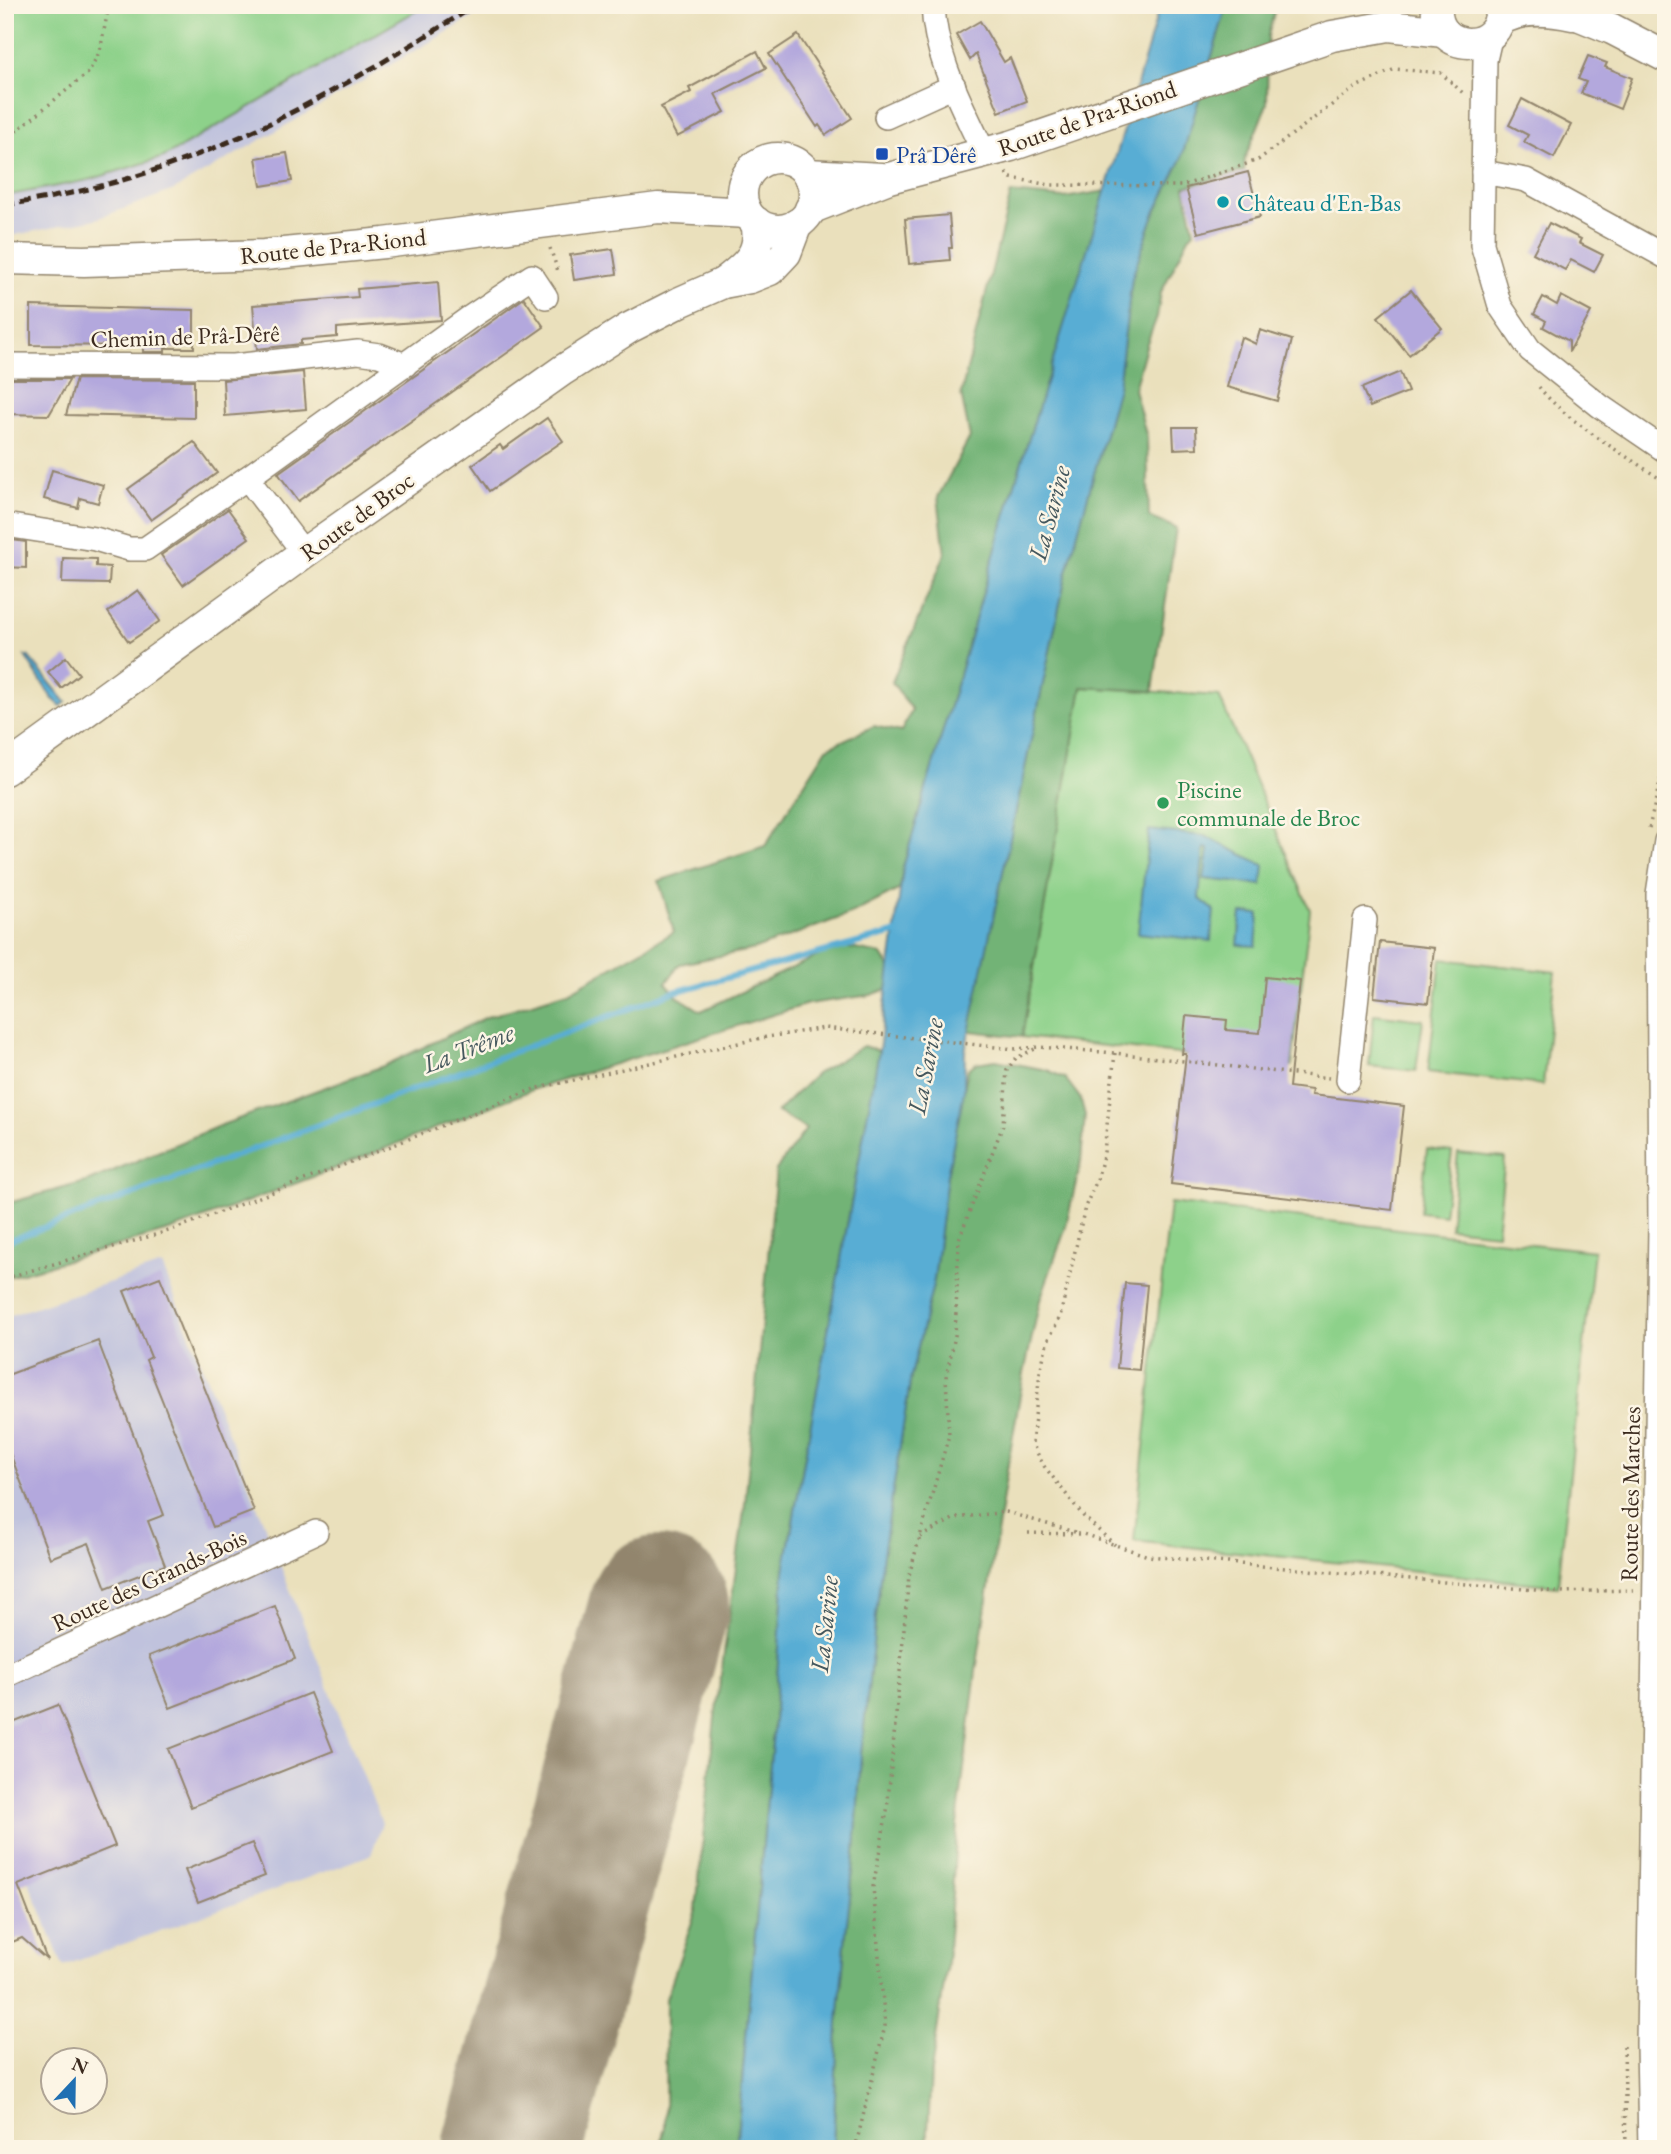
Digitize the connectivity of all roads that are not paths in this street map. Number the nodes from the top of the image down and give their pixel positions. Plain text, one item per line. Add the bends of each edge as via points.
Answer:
1 (933, 5) edge
2 (1428, 5) edge
3 (1553, 5) edge
4 (1587, 19) junction
5 (1496, 20) edge
6 (1446, 26) edge
7 (1377, 27) junction
8 (1666, 57) edge
9 (954, 86) junction
10 (1485, 95) junction
11 (886, 117) dead end
12 (984, 153) junction
13 (1483, 172) junction
14 (807, 174) junction
15 (747, 176) junction
16 (889, 178) junction
17 (658, 208) junction
18 (803, 216) junction
19 (751, 217) junction
20 (1666, 257) edge
21 (5, 259) edge
22 (723, 283) junction
23 (546, 297) dead end
24 (5, 365) edge
25 (405, 365) junction
26 (1666, 451) edge
27 (247, 478) junction
28 (5, 525) edge
29 (304, 553) junction
30 (5, 770) edge
31 (1666, 841) edge
32 (1365, 920) dead end
33 (1348, 1080) road end
34 (316, 1532) dead end
35 (5, 1676) edge
36 (1650, 2149) edge

1 - 9 street via 939,50
2 - 7 main road
3 - 4 main road
4 - 5 main road via 1539,11
4 - 8 main road
5 - 6 main road via 1476,43
5 - 10 street via 1485,60
6 - 7 main road
6 - 10 street via 1474,63
7 - 12 main road, Route de Pra-Riond via 1282,51
9 - 11 street
9 - 12 street
10 - 13 street
12 - 16 main road, Route de Pra-Riond
13 - 20 street via 1526,180
13 - 26 street via 1482,244 1500,306 1530,351
14 - 15 main road, Route de Pra-Riond via 796,163 774,158 758,164
14 - 16 main road, Route de Pra-Riond
14 - 18 main road via 813,193
15 - 17 main road, Route de Pra-Riond via 722,189
15 - 19 main road via 742,192
16 - 18 main road, Route de Pra-Riond
17 - 19 main road, Route de Pra-Riond
17 - 21 main road, Route de Pra-Riond via 264,255 109,261
18 - 19 main road, Route de Pra-Riond via 777,230
18 - 22 main road, Route de Broc via 786,253 770,270
19 - 22 main road, Route de Broc via 758,235 753,256
22 - 29 main road, Route de Broc via 593,351
23 - 25 street via 532,276
24 - 25 street, Chemin de Prâ-Dêrê via 234,366 358,352
25 - 27 street
27 - 28 street via 145,549
27 - 29 street
29 - 30 main road, Route de Broc
31 - 36 street, Route des Marches via 1651,896 1660,1227
32 - 33 street
34 - 35 street, Route des Grands-Bois

